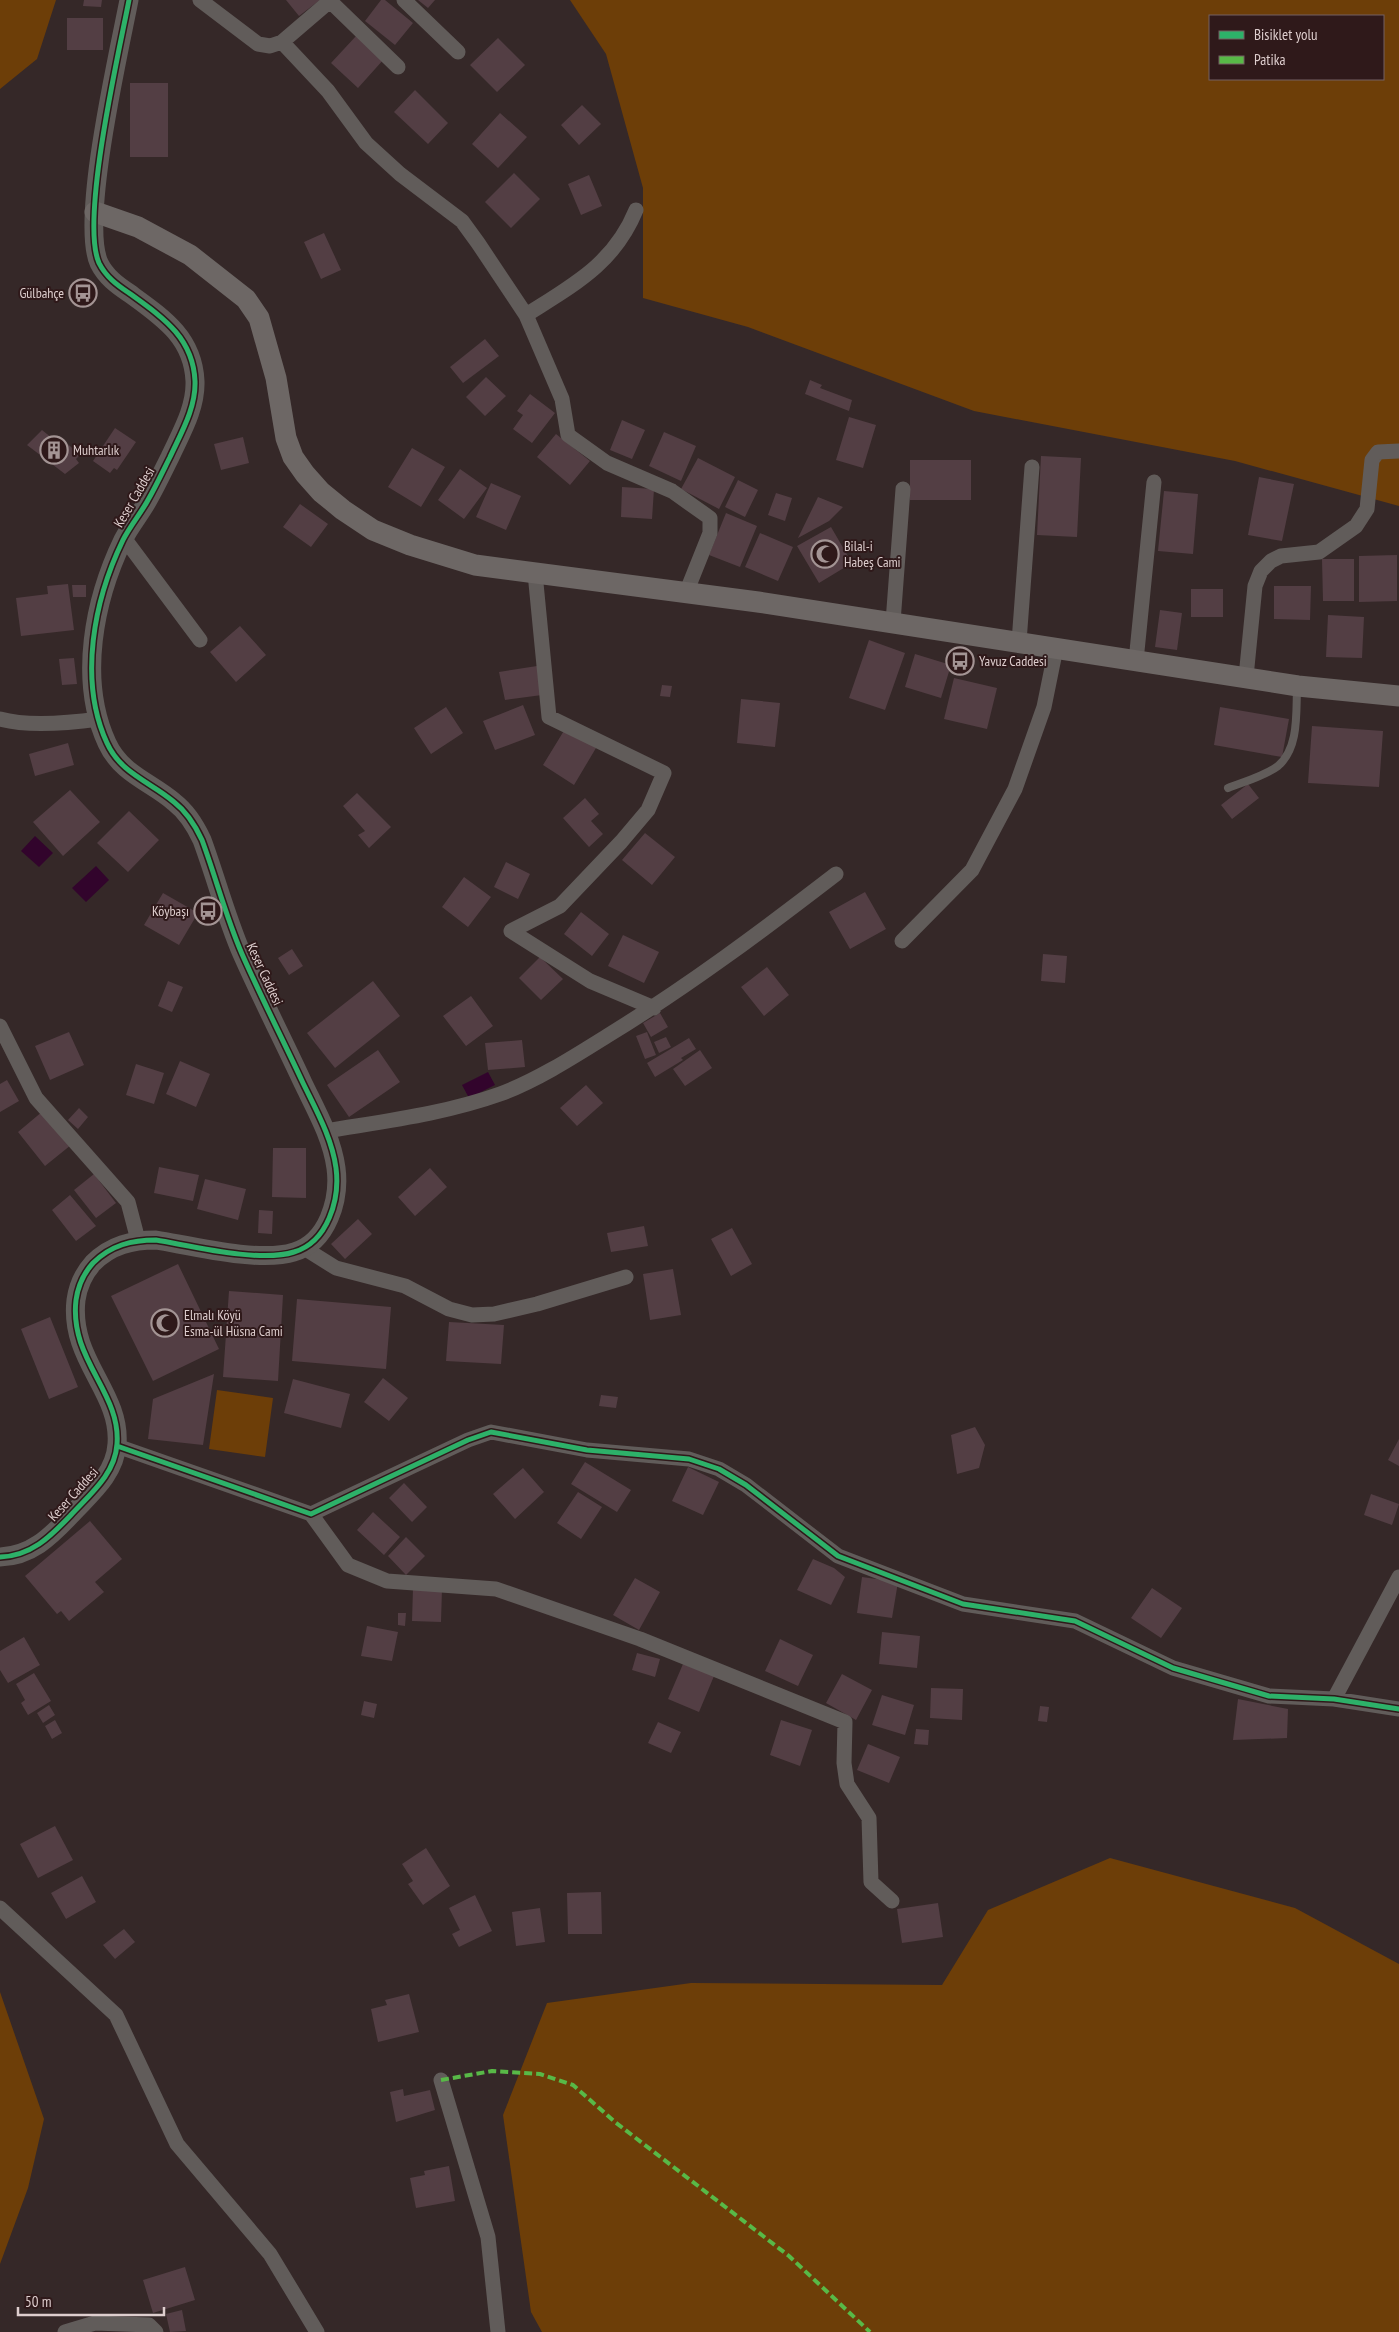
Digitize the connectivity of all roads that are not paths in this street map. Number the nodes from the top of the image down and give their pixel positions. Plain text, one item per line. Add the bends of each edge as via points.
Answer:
1 (129, 0) edge
2 (200, 0) edge
3 (330, 0) edge
4 (404, 0) edge
5 (282, 42) junction
6 (458, 52) dead end
7 (398, 67) dead end
8 (636, 210) dead end
9 (95, 212) junction
10 (526, 315) junction
11 (1399, 451) edge
12 (1032, 467) dead end
13 (1154, 482) dead end
14 (904, 489) dead end
15 (124, 538) junction
16 (535, 572) junction
17 (686, 593) junction
18 (893, 622) junction
19 (200, 640) dead end
20 (1019, 642) junction
21 (1056, 648) junction
22 (1136, 661) junction
23 (1246, 677) junction
24 (1298, 686) junction
25 (1399, 696) edge
26 (0, 719) edge
27 (99, 719) junction
28 (1228, 788) dead end
29 (836, 874) dead end
30 (902, 941) dead end
31 (654, 1008) junction
32 (0, 1026) edge
33 (326, 1131) junction
34 (138, 1240) junction
35 (304, 1248) junction
36 (626, 1277) dead end
37 (117, 1446) junction
38 (312, 1514) junction
39 (0, 1557) edge
40 (1399, 1577) edge
41 (1334, 1699) junction
42 (1399, 1709) edge
43 (892, 1901) dead end
44 (0, 1908) edge
45 (441, 2080) dead end
46 (65, 2332) edge
47 (156, 2332) edge
48 (317, 2332) edge
49 (498, 2332) edge

1 - 9 street, Keser Caddesi via 113,82
2 - 5 street via 258,44 270,46
3 - 5 street
3 - 7 street
4 - 6 street
5 - 10 street via 328,91 366,143 400,174 462,221
8 - 10 street via 628,231 603,260 580,281
9 - 15 street, Keser Caddesi via 94,248 104,272 174,328 184,341 194,370 195,384 185,426 149,498
9 - 16 main road via 138,227 190,255 246,300 259,318 293,457 320,492 373,530 410,545 475,565
10 - 17 street via 562,399 568,435 607,463 672,491 710,518 710,533
11 - 23 street via 1378,452 1372,460 1367,509 1356,526 1319,552 1281,556 1261,571 1255,586
12 - 20 street
13 - 22 street
14 - 18 street
15 - 19 street
15 - 27 street, Keser Caddesi via 95,629 92,677
16 - 17 main road
16 - 31 street via 549,717 664,773 648,810 560,906 510,931 590,981
17 - 18 main road
18 - 20 main road
20 - 21 main road
21 - 22 main road
21 - 30 street via 1044,707 1015,789 972,870
22 - 23 main road
23 - 24 main road
24 - 25 main road
24 - 28 lane via 1294,733 1285,758 1276,767
26 - 27 street via 68,723
27 - 33 street, Keser Caddesi via 107,743 122,766 172,800 193,822 242,953
29 - 31 street via 733,953
31 - 33 street via 571,1059 503,1093 460,1108
32 - 34 street via 36,1098 128,1202
33 - 35 street, Keser Caddesi via 336,1167 335,1198 325,1228
34 - 35 street, Keser Caddesi via 261,1255 293,1253
34 - 37 street, Keser Caddesi via 113,1248 99,1257 89,1268 77,1292 75,1308 84,1355 113,1413
35 - 36 street via 336,1268 406,1286 449,1310 472,1315 494,1314 537,1304
37 - 38 street
37 - 39 street, Keser Caddesi via 102,1482 51,1536 29,1551
38 - 41 street via 491,1432 587,1450 689,1459 719,1469 746,1485 838,1556 963,1604 1075,1621 1173,1668 1269,1696
38 - 43 street via 348,1565 387,1581 496,1589 640,1639 845,1722 847,1784 869,1818 871,1882
40 - 41 street
41 - 42 street
44 - 48 street via 116,2015 177,2144 270,2254
45 - 49 street via 488,2237
46 - 47 street via 94,2323 149,2325

